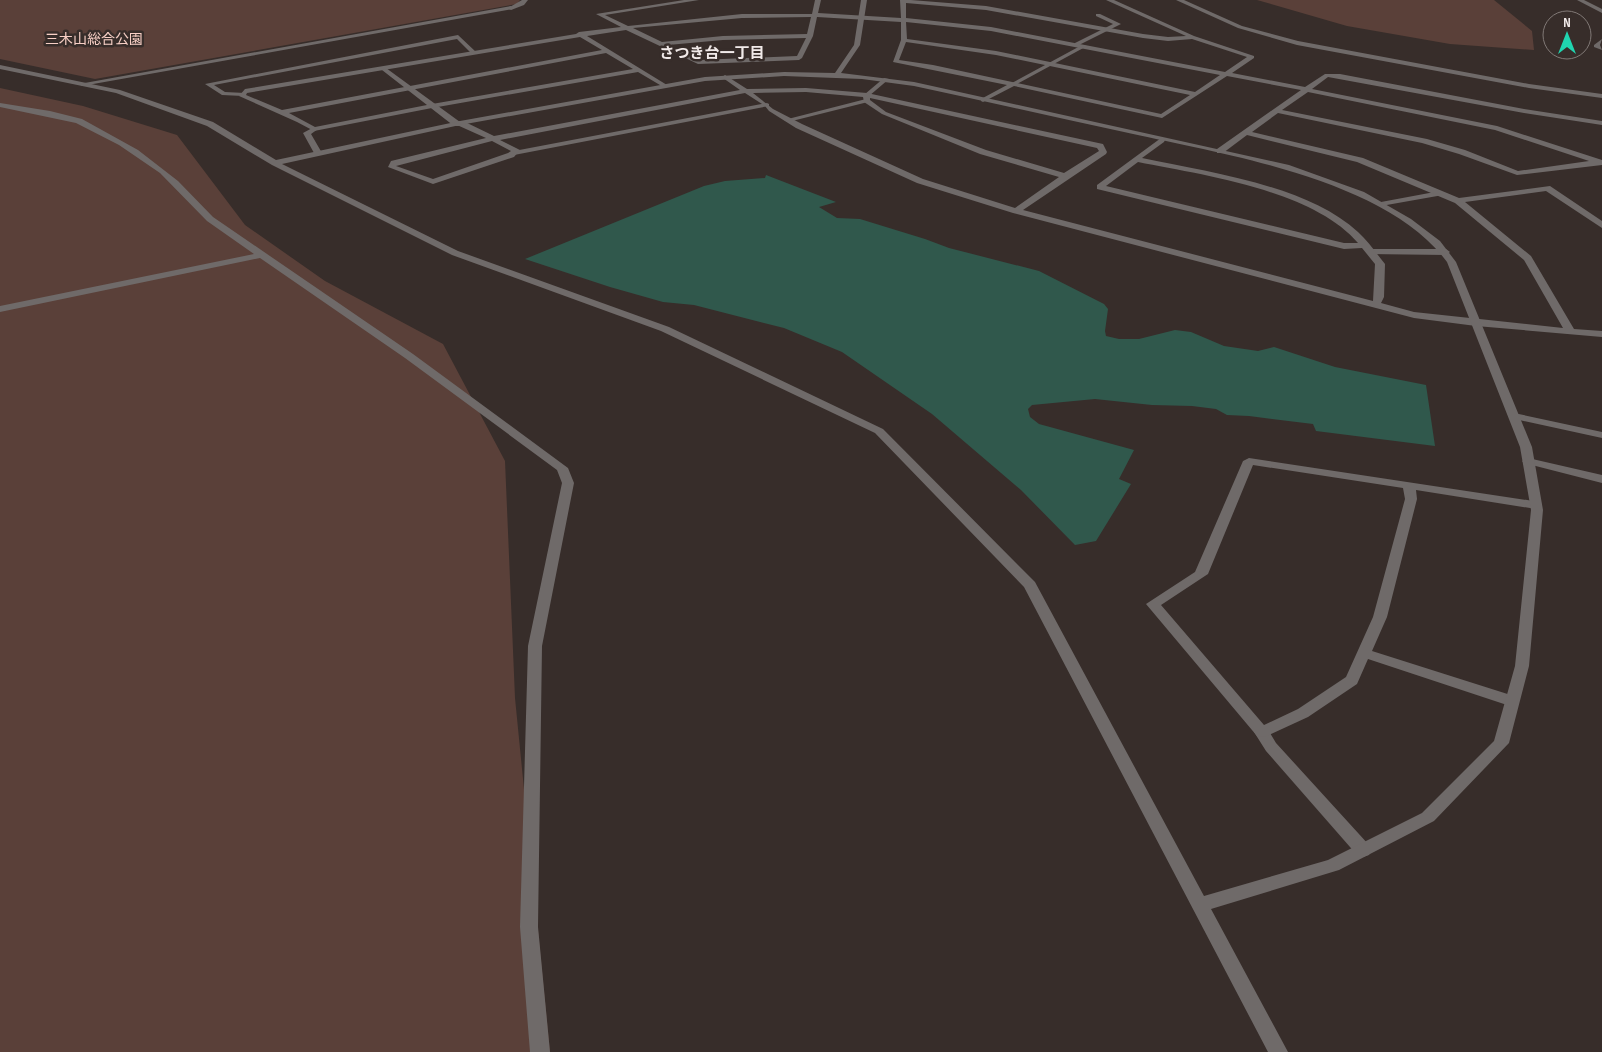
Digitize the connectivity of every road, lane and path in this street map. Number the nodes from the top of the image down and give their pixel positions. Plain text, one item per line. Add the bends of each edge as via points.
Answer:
1 (525, 0) edge
2 (696, 0) edge
3 (818, 0) edge
4 (864, 0) edge
5 (903, 0) edge
6 (1109, 0) edge
7 (1179, 0) edge
8 (1580, 0) edge
9 (1602, 12) edge
10 (816, 15) junction
11 (1098, 15) dead end
12 (862, 16) junction
13 (903, 19) junction
14 (624, 27) junction
15 (1106, 29) junction
16 (579, 34) junction
17 (810, 36) junction
18 (1192, 38) junction
19 (904, 40) junction
20 (1602, 41) edge
21 (663, 44) junction
22 (1080, 45) junction
23 (1602, 48) edge
24 (608, 51) junction
25 (474, 53) junction
26 (1050, 64) junction
27 (0, 67) edge
28 (384, 69) junction
29 (640, 70) junction
30 (1227, 74) junction
31 (837, 75) junction
32 (725, 77) junction
33 (886, 79) junction
34 (82, 84) junction
35 (1013, 84) junction
36 (665, 86) junction
37 (409, 87) junction
38 (1306, 89) junction
39 (745, 90) junction
40 (243, 94) junction
41 (1196, 94) junction
42 (1602, 96) edge
43 (867, 98) junction
44 (983, 100) junction
45 (0, 105) edge
46 (767, 105) junction
47 (432, 106) junction
48 (1276, 111) junction
49 (283, 112) junction
50 (788, 120) junction
51 (1602, 123) edge
52 (458, 124) junction
53 (314, 130) junction
54 (1248, 133) junction
55 (492, 139) junction
56 (1162, 140) junction
57 (1220, 152) junction
58 (318, 153) junction
59 (514, 153) junction
60 (1136, 159) junction
61 (1601, 162) edge
62 (275, 163) junction
63 (1065, 176) junction
64 (1440, 193) junction
65 (1458, 200) junction
66 (1381, 204) junction
67 (1016, 210) junction
68 (1602, 225) edge
69 (1367, 248) junction
70 (1446, 252) junction
71 (260, 255) junction
72 (1376, 305) junction
73 (0, 309) edge
74 (1476, 323) junction
75 (1570, 331) junction
76 (1602, 334) edge
77 (1514, 416) junction
78 (1602, 435) edge
79 (1528, 461) junction
80 (1602, 479) edge
81 (1409, 486) junction
82 (1536, 505) junction
83 (1364, 653) junction
84 (1512, 702) junction
85 (1262, 732) junction
86 (1363, 850) junction
87 (1200, 905) junction
88 (540, 1052) edge
89 (1278, 1052) edge

1 - 34 street via 511,8
2 - 14 street via 599,14
3 - 10 street
4 - 12 street
5 - 13 street
5 - 15 street via 986,8
6 - 18 street
7 - 42 street via 1240,26 1297,43 1529,86
8 - 9 street
10 - 12 street
10 - 14 street via 733,17
10 - 17 street
11 - 15 street via 1118,24
12 - 13 street
12 - 31 street via 858,45
13 - 19 street
13 - 22 street via 991,29
14 - 16 street
14 - 21 street
15 - 18 street via 1168,39
15 - 22 street
16 - 24 street
16 - 25 street
17 - 21 street via 723,38
17 - 21 street via 799,58 698,62
18 - 30 street via 1252,57
19 - 26 street
19 - 35 street via 894,61
20 - 23 street via 1596,46
22 - 26 street
22 - 30 street
24 - 29 street
24 - 37 street
25 - 28 street
25 - 40 street via 458,37 208,84 224,94
26 - 35 street
26 - 41 street
27 - 34 street
28 - 37 street
28 - 40 street via 245,91
29 - 36 street
29 - 47 street
30 - 38 street
30 - 41 street
31 - 32 street
31 - 33 street
32 - 36 street
32 - 39 street
33 - 43 street
33 - 44 street
34 - 62 street via 118,91 210,124
35 - 41 street via 1162,116
35 - 44 street
36 - 52 street
37 - 47 street
37 - 49 street
38 - 48 street
38 - 51 street via 1327,75 1340,76
38 - 61 street via 1497,128
39 - 43 street via 838,91
39 - 46 street
39 - 55 street
40 - 49 street
43 - 50 street
43 - 63 street via 884,113 983,152
43 - 63 street via 1100,146 1103,152
44 - 56 street
45 - 71 street via 81,122 122,143 158,166 210,219
46 - 50 street
46 - 59 street
47 - 52 street
47 - 53 street
48 - 54 street
48 - 61 street via 1424,142 1518,173
49 - 53 street
50 - 67 street via 920,181
52 - 55 street
52 - 58 street
53 - 58 street via 308,133
54 - 57 street
54 - 64 street via 1360,160
55 - 59 street via 516,150
55 - 59 street via 394,163 392,167 433,182
56 - 57 street
56 - 60 street
57 - 66 street via 1286,167
58 - 62 street
60 - 69 street via 1271,191 1330,217 1352,232
60 - 69 street via 1100,187 1344,246
62 - 87 street via 455,253 665,329 879,431 1030,585
63 - 67 street
64 - 65 street
64 - 66 street
65 - 68 street via 1547,188
65 - 75 street via 1528,258
66 - 70 street
67 - 72 street
69 - 70 street
69 - 72 street via 1380,264
70 - 74 street
71 - 73 street
71 - 88 street via 409,356 562,468 568,483 535,646 529,927
72 - 74 street via 1414,315
74 - 75 street
74 - 77 street
75 - 76 street
77 - 78 street
77 - 79 street
79 - 80 street
79 - 82 street
81 - 82 street
81 - 83 street via 1411,499 1380,617
81 - 85 street via 1250,461 1201,574 1153,604
82 - 84 street via 1522,666
83 - 84 street
83 - 85 street via 1352,680 1303,713
84 - 86 street via 1500,742 1428,817
85 - 86 street via 1271,747
86 - 87 street via 1333,865
87 - 89 street

